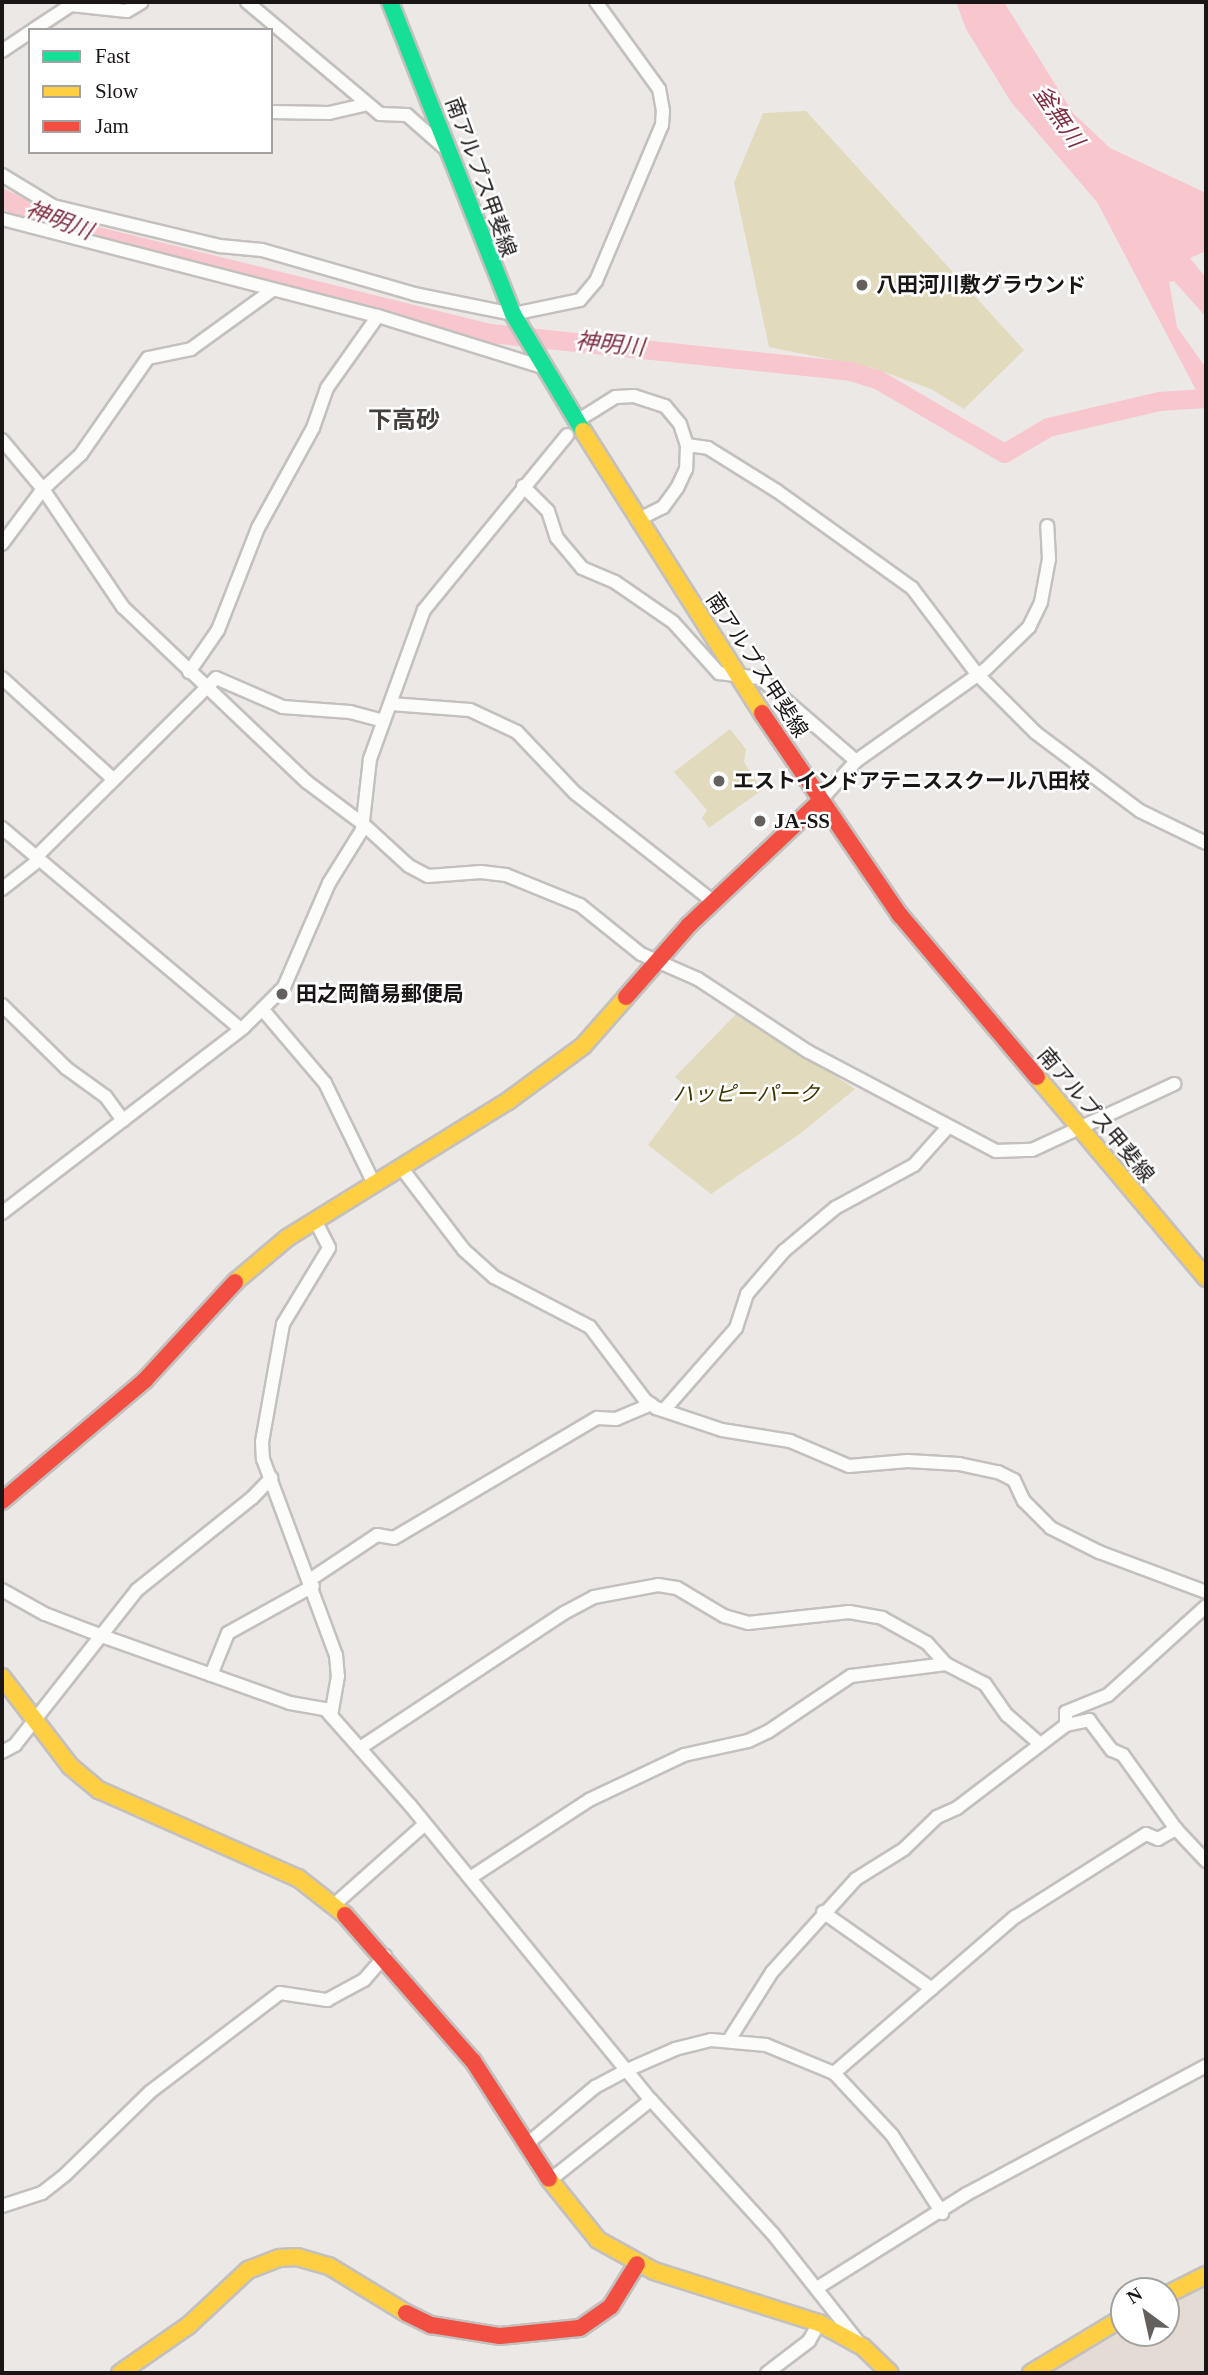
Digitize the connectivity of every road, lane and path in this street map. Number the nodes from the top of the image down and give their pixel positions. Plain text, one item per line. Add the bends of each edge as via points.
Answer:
1 (142, 2) edge
2 (247, 2) edge
3 (390, 2) edge
4 (596, 2) edge
5 (36, 28) edge
6 (28, 33) edge
7 (5, 43) edge
8 (367, 104) junction
9 (273, 111) edge
10 (450, 152) junction
11 (2, 174) edge
12 (2, 219) edge
13 (271, 291) junction
14 (378, 316) junction
15 (515, 317) junction
16 (539, 360) junction
17 (585, 416) dead end
18 (567, 435) dead end
19 (2, 440) edge
20 (687, 445) junction
21 (523, 486) junction
22 (43, 489) junction
23 (637, 520) junction
24 (1047, 526) dead end
25 (2, 544) edge
26 (189, 672) junction
27 (977, 674) junction
28 (741, 677) junction
29 (2, 678) edge
30 (207, 688) junction
31 (391, 704) junction
32 (384, 721) junction
33 (856, 761) junction
34 (114, 780) junction
35 (819, 803) junction
36 (363, 824) junction
37 (2, 828) edge
38 (1206, 842) edge
39 (38, 859) junction
40 (2, 889) edge
41 (712, 901) junction
42 (658, 962) junction
43 (2, 1005) edge
44 (263, 1010) junction
45 (240, 1029) junction
46 (1174, 1084) dead end
47 (123, 1120) junction
48 (948, 1128) junction
49 (1080, 1129) junction
50 (400, 1166) junction
51 (373, 1182) junction
52 (3, 1208) edge
53 (315, 1220) junction
54 (1206, 1278) edge
55 (651, 1405) junction
56 (664, 1410) junction
57 (271, 1478) junction
58 (2, 1501) edge
59 (312, 1583) junction
60 (2, 1590) edge
61 (1206, 1592) edge
62 (1206, 1606) edge
63 (102, 1636) junction
64 (946, 1664) junction
65 (211, 1675) junction
66 (2, 1677) edge
67 (331, 1715) junction
68 (34, 1721) junction
69 (1066, 1725) junction
70 (1040, 1745) junction
71 (360, 1748) junction
72 (2, 1752) edge
73 (425, 1824) junction
74 (1176, 1829) junction
75 (1206, 1861) edge
76 (470, 1878) junction
77 (335, 1904) junction
78 (823, 1912) junction
79 (385, 1956) junction
80 (932, 1989) junction
81 (729, 2040) junction
82 (1206, 2066) edge
83 (625, 2071) junction
84 (834, 2073) junction
85 (650, 2100) junction
86 (527, 2144) junction
87 (550, 2180) junction
88 (2, 2206) edge
89 (942, 2213) junction
90 (637, 2264) junction
91 (1206, 2275) edge
92 (817, 2288) junction
93 (1180, 2288) edge
94 (819, 2323) junction
95 (1110, 2325) edge
96 (863, 2347) junction
97 (120, 2373) edge
98 (767, 2373) edge
99 (890, 2373) edge
100 (1031, 2373) edge

1 - 5 street via 127,11 71,5
2 - 8 street
3 - 10 street, 南アルプス甲斐線
4 - 15 street via 659,89 662,125 590,294
6 - 7 street
8 - 9 street via 329,113
8 - 10 street via 380,114 407,115
10 - 15 street, 南アルプス甲斐線
11 - 15 street via 53,206 220,246 262,250 414,294
12 - 13 street
13 - 14 street
13 - 22 street via 191,349 148,358 81,454
14 - 16 street
14 - 26 street via 327,388 313,428 258,528 218,630
15 - 16 street, 南アルプス甲斐線
16 - 23 street, 南アルプス甲斐線
17 - 20 street via 616,397 652,399 674,415
18 - 21 street
19 - 22 street
20 - 23 street via 686,469 677,488 663,507
20 - 27 street via 708,448 776,491 912,588
21 - 28 street via 548,511 557,538 582,568 615,582 673,622 719,673
21 - 31 street via 424,610
22 - 25 street
22 - 26 street via 123,607
23 - 28 street, 南アルプス甲斐線
24 - 27 street via 1049,559 1038,610 1010,649
26 - 30 street
27 - 33 street
27 - 38 street via 1016,716 1083,770 1140,811
28 - 33 street via 760,678
28 - 35 street, 南アルプス甲斐線
29 - 34 street
30 - 32 street via 216,678 283,707 349,712
30 - 34 street
30 - 36 street via 307,782
31 - 32 street
31 - 41 street via 470,710 506,726 535,749 575,793
32 - 36 street via 365,781
33 - 35 street
34 - 39 street
35 - 41 street
35 - 49 street, 南アルプス甲斐線 via 900,915
36 - 42 street via 409,866 428,876 481,872 533,882 580,905 641,954
36 - 44 street via 329,883 296,967
37 - 39 street
39 - 40 street
39 - 45 street
41 - 42 street
42 - 48 street via 698,979 807,1051
42 - 50 street via 583,1046
43 - 47 street via 66,1068 106,1097
44 - 45 street
44 - 51 street via 325,1083
45 - 47 street
46 - 49 street
47 - 52 street
48 - 49 street via 996,1151 1012,1152 1032,1150
48 - 56 street via 914,1165 835,1208 784,1251 747,1294 736,1328
49 - 54 street, 南アルプス甲斐線
50 - 51 street
50 - 55 street via 464,1250 495,1278 590,1327
51 - 53 street
53 - 57 street via 329,1248 283,1324 262,1442
53 - 58 street via 260,1259 145,1380
55 - 56 street
55 - 59 street via 616,1419 597,1418 394,1538 377,1535
56 - 61 street via 722,1430 790,1441 849,1466 908,1461 998,1472 1014,1480 1024,1501 1051,1528 1099,1552
57 - 59 street
57 - 63 street via 137,1590
59 - 65 street via 228,1633
59 - 67 street via 336,1655 338,1676
60 - 63 street via 45,1614
62 - 69 street via 1108,1695 1066,1712
63 - 65 street
63 - 68 street
64 - 70 street via 985,1684 1007,1715
64 - 71 street via 908,1629 882,1618 849,1612 748,1623 724,1616 677,1588 658,1585 594,1597 564,1613
64 - 76 street via 851,1676 748,1741 684,1755 589,1800
65 - 67 street via 290,1703 314,1705
66 - 68 street
67 - 71 street
68 - 72 street via 15,1745
68 - 77 street via 70,1766 99,1790 298,1878
69 - 70 street
69 - 74 street via 1088,1720 1112,1751 1123,1755
70 - 78 street via 957,1808 937,1817 904,1849 856,1879
71 - 73 street
73 - 76 street
73 - 77 street
74 - 75 street
74 - 80 street via 1158,1839 1146,1834 1015,1917
76 - 83 street
77 - 79 street
78 - 80 street
78 - 81 street via 772,1972
79 - 86 street via 473,2060
79 - 88 street via 364,1980 327,2000 280,1993 150,2092 42,2193
80 - 84 street
81 - 83 street via 675,2049
81 - 84 street via 766,2045
82 - 89 street via 967,2194
83 - 85 street
83 - 86 street via 595,2087
84 - 89 street via 892,2135
85 - 87 street
85 - 92 street
86 - 87 street
87 - 90 street via 598,2240
89 - 92 street
90 - 94 street
90 - 97 street via 611,2306 580,2328 500,2336 430,2325 329,2266 297,2257 280,2258 248,2270 189,2325
91 - 93 street
92 - 96 street
94 - 96 street
94 - 98 street via 809,2341
95 - 100 street
96 - 99 street

